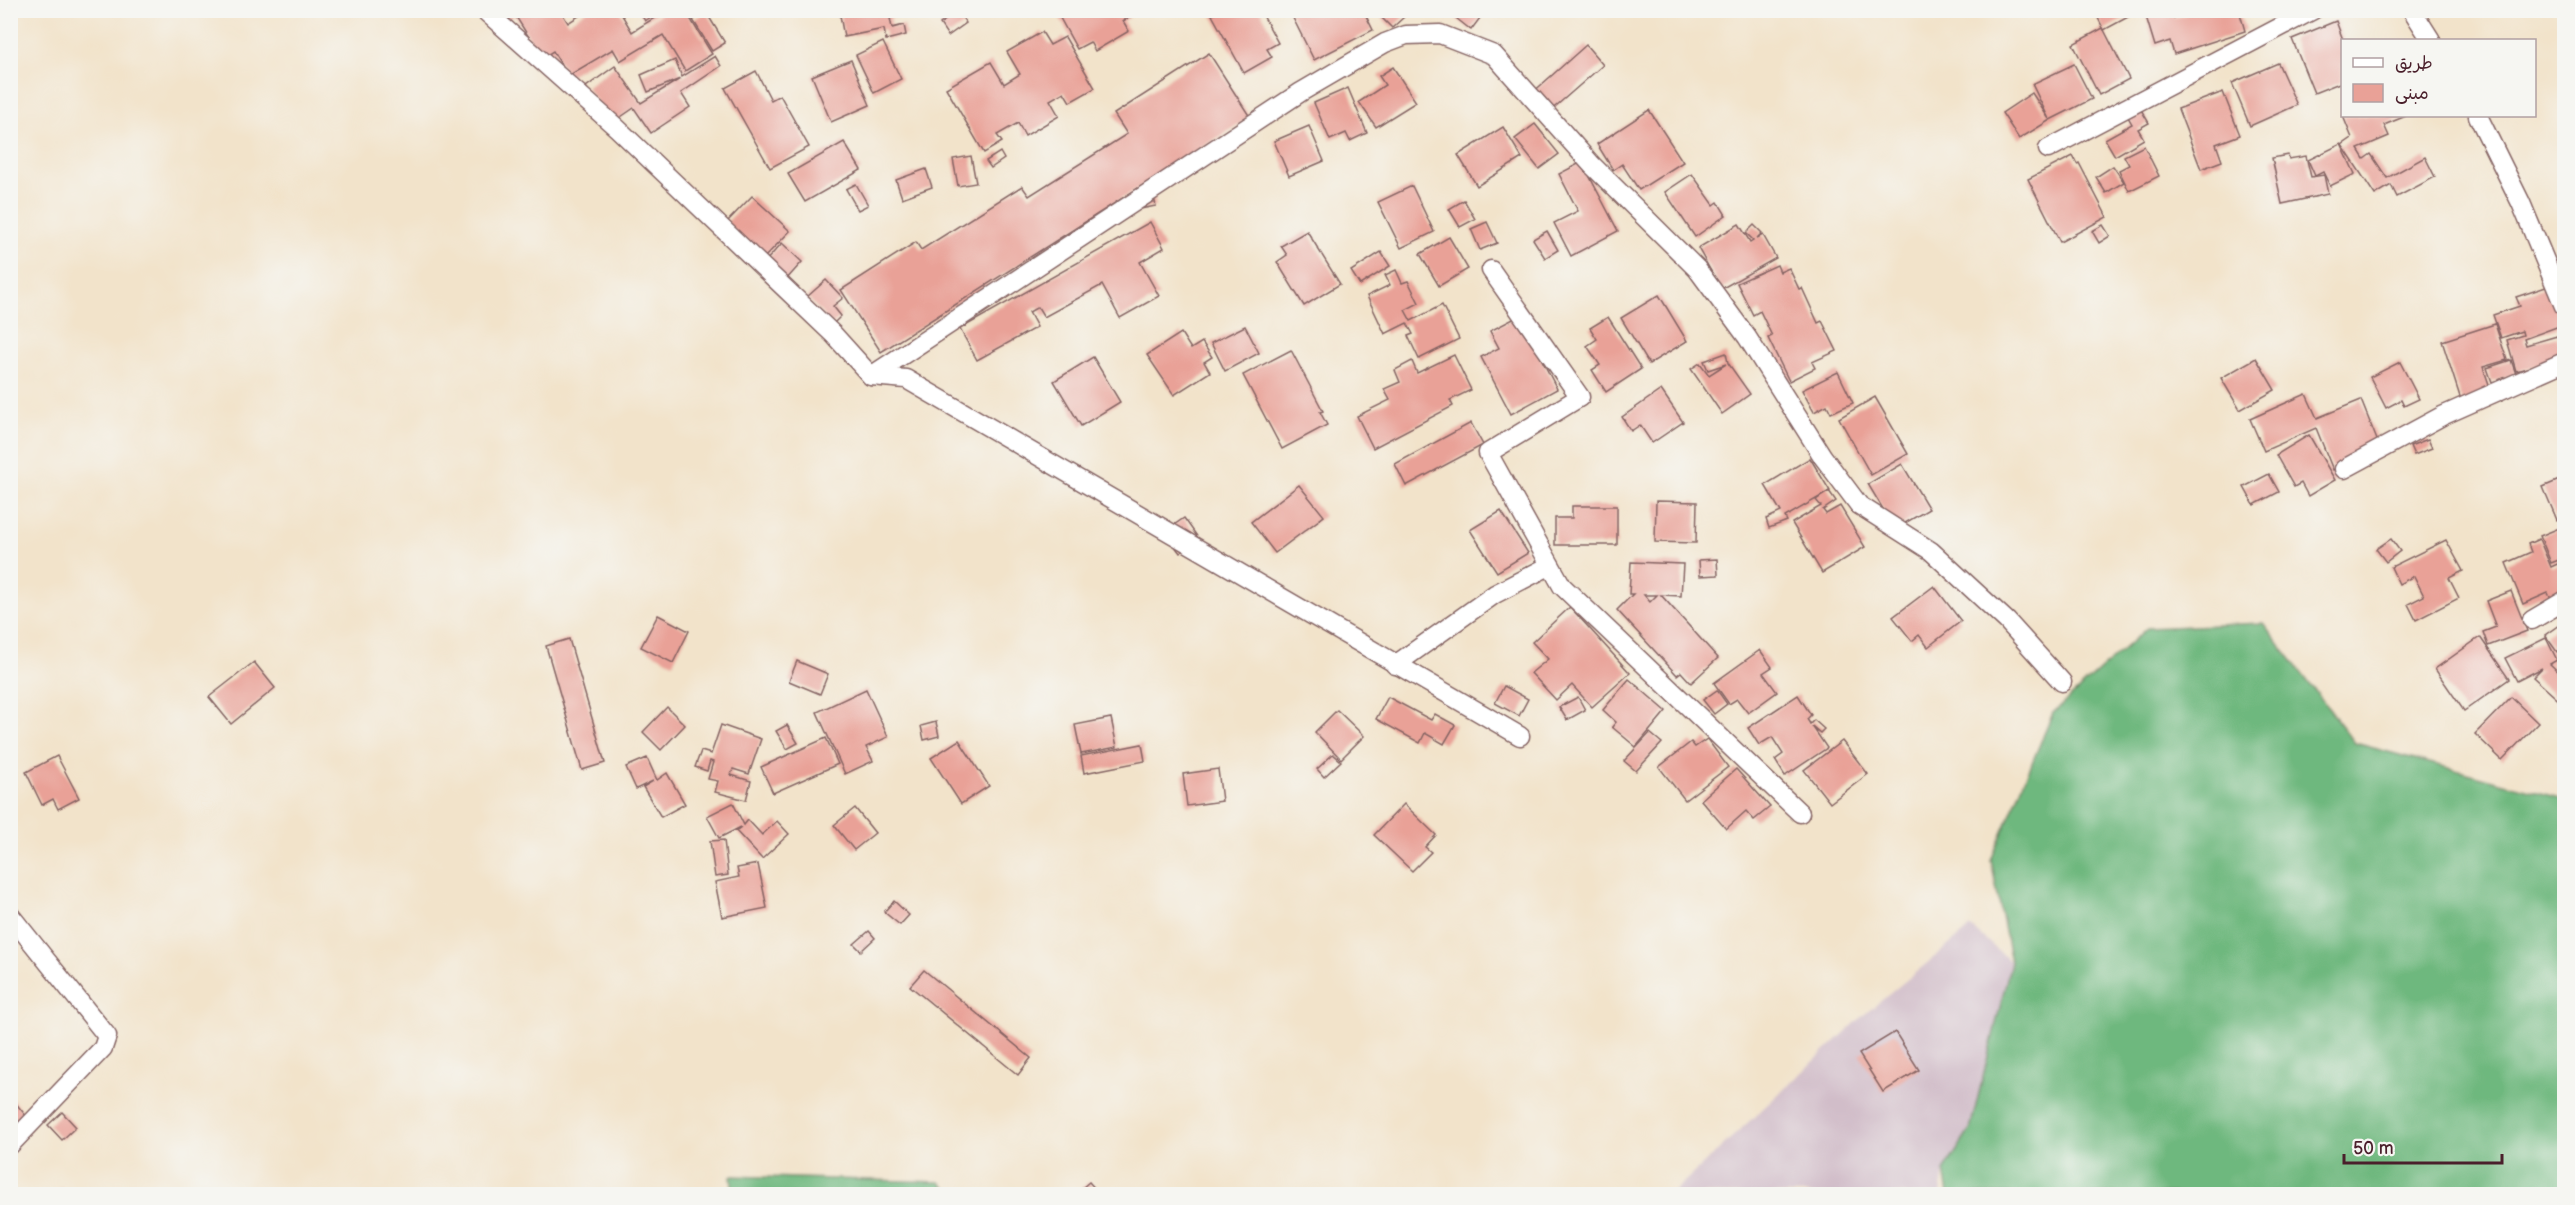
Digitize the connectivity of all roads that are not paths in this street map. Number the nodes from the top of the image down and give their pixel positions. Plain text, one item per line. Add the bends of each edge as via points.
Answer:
1 (484, 10) edge
2 (2313, 10) edge
3 (2412, 10) edge
4 (2430, 39) edge
5 (2478, 117) edge
6 (2048, 149) dead end
7 (1491, 270) dead end
8 (2565, 306) edge
9 (2565, 362) edge
10 (871, 376) junction
11 (2344, 469) dead end
12 (1549, 566) junction
13 (2565, 601) edge
14 (2532, 620) dead end
15 (1395, 665) junction
16 (2062, 682) dead end
17 (1520, 736) dead end
18 (1800, 813) dead end
19 (10, 915) edge
20 (10, 1144) edge

1 - 10 street via 617,128 834,335
2 - 6 street
3 - 4 street
5 - 8 street
7 - 12 street via 1580,397 1488,453
9 - 11 street via 2442,416
10 - 15 street via 906,379
10 - 16 street via 1301,92 1385,43 1406,35 1440,34 1494,55 1592,165 1696,269 1747,337 1823,457 1859,505 1931,551 2007,621
12 - 15 street via 1496,594
12 - 18 street via 1562,586
13 - 14 street
15 - 17 street
19 - 20 street via 107,1036 103,1048

